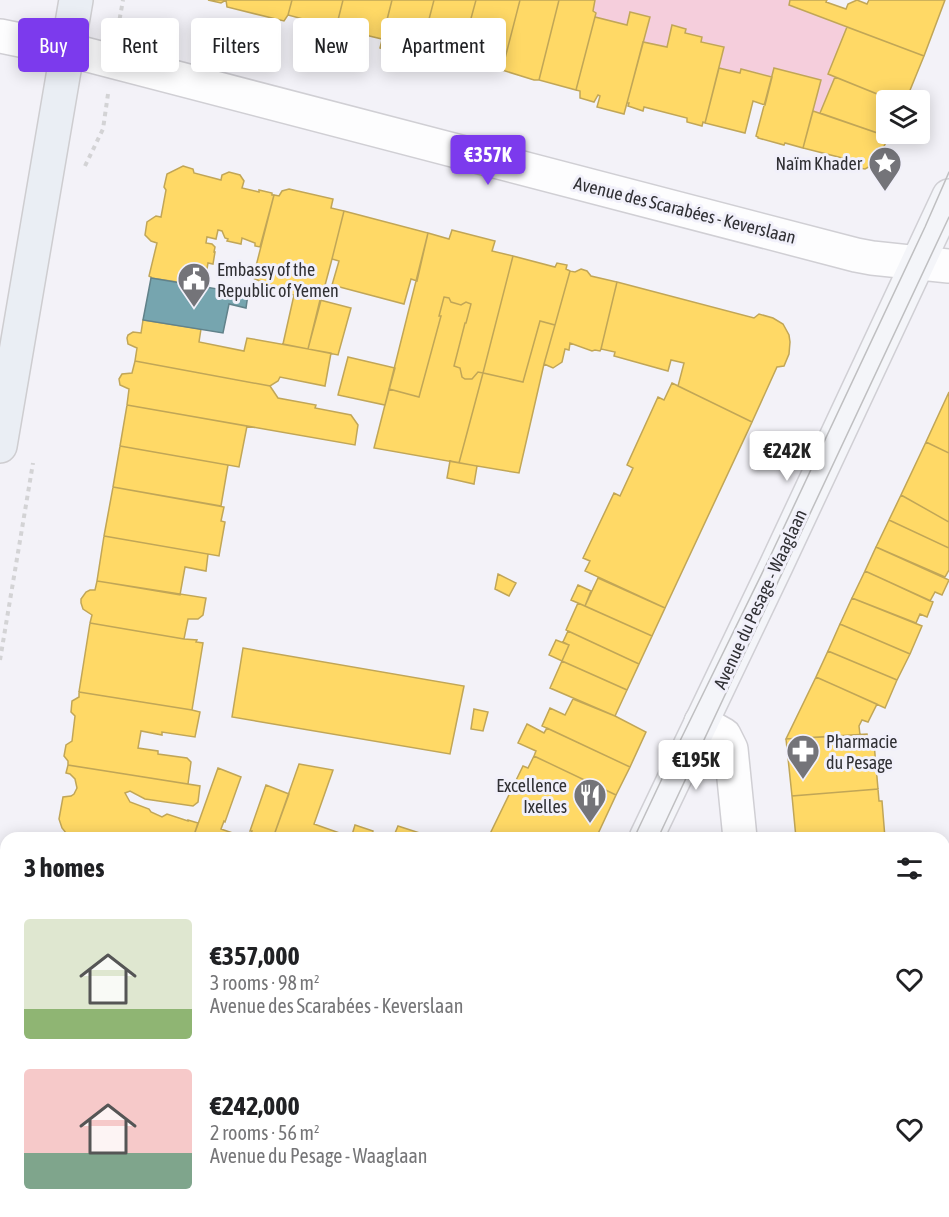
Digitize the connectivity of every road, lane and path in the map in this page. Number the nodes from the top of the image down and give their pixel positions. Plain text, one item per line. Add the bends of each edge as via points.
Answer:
1 (76, 0) edge
2 (73, 18) edge
3 (0, 36) edge
4 (18, 40) edge
5 (89, 55) edge
6 (65, 72) edge
7 (949, 196) edge
8 (933, 265) edge
9 (0, 446) edge
10 (701, 723) junction
11 (649, 832) edge
12 (739, 832) edge

1 - 2 main road
3 - 4 street, Avenue des Scarabées - Keverslaan
5 - 8 street, Avenue des Scarabées - Keverslaan via 856,255
6 - 9 main road
7 - 8 street, Avenue du Pesage - Waaglaan
8 - 10 street, Avenue du Pesage - Waaglaan
10 - 11 street, Avenue du Pesage - Waaglaan
10 - 12 street via 724,735 731,749

